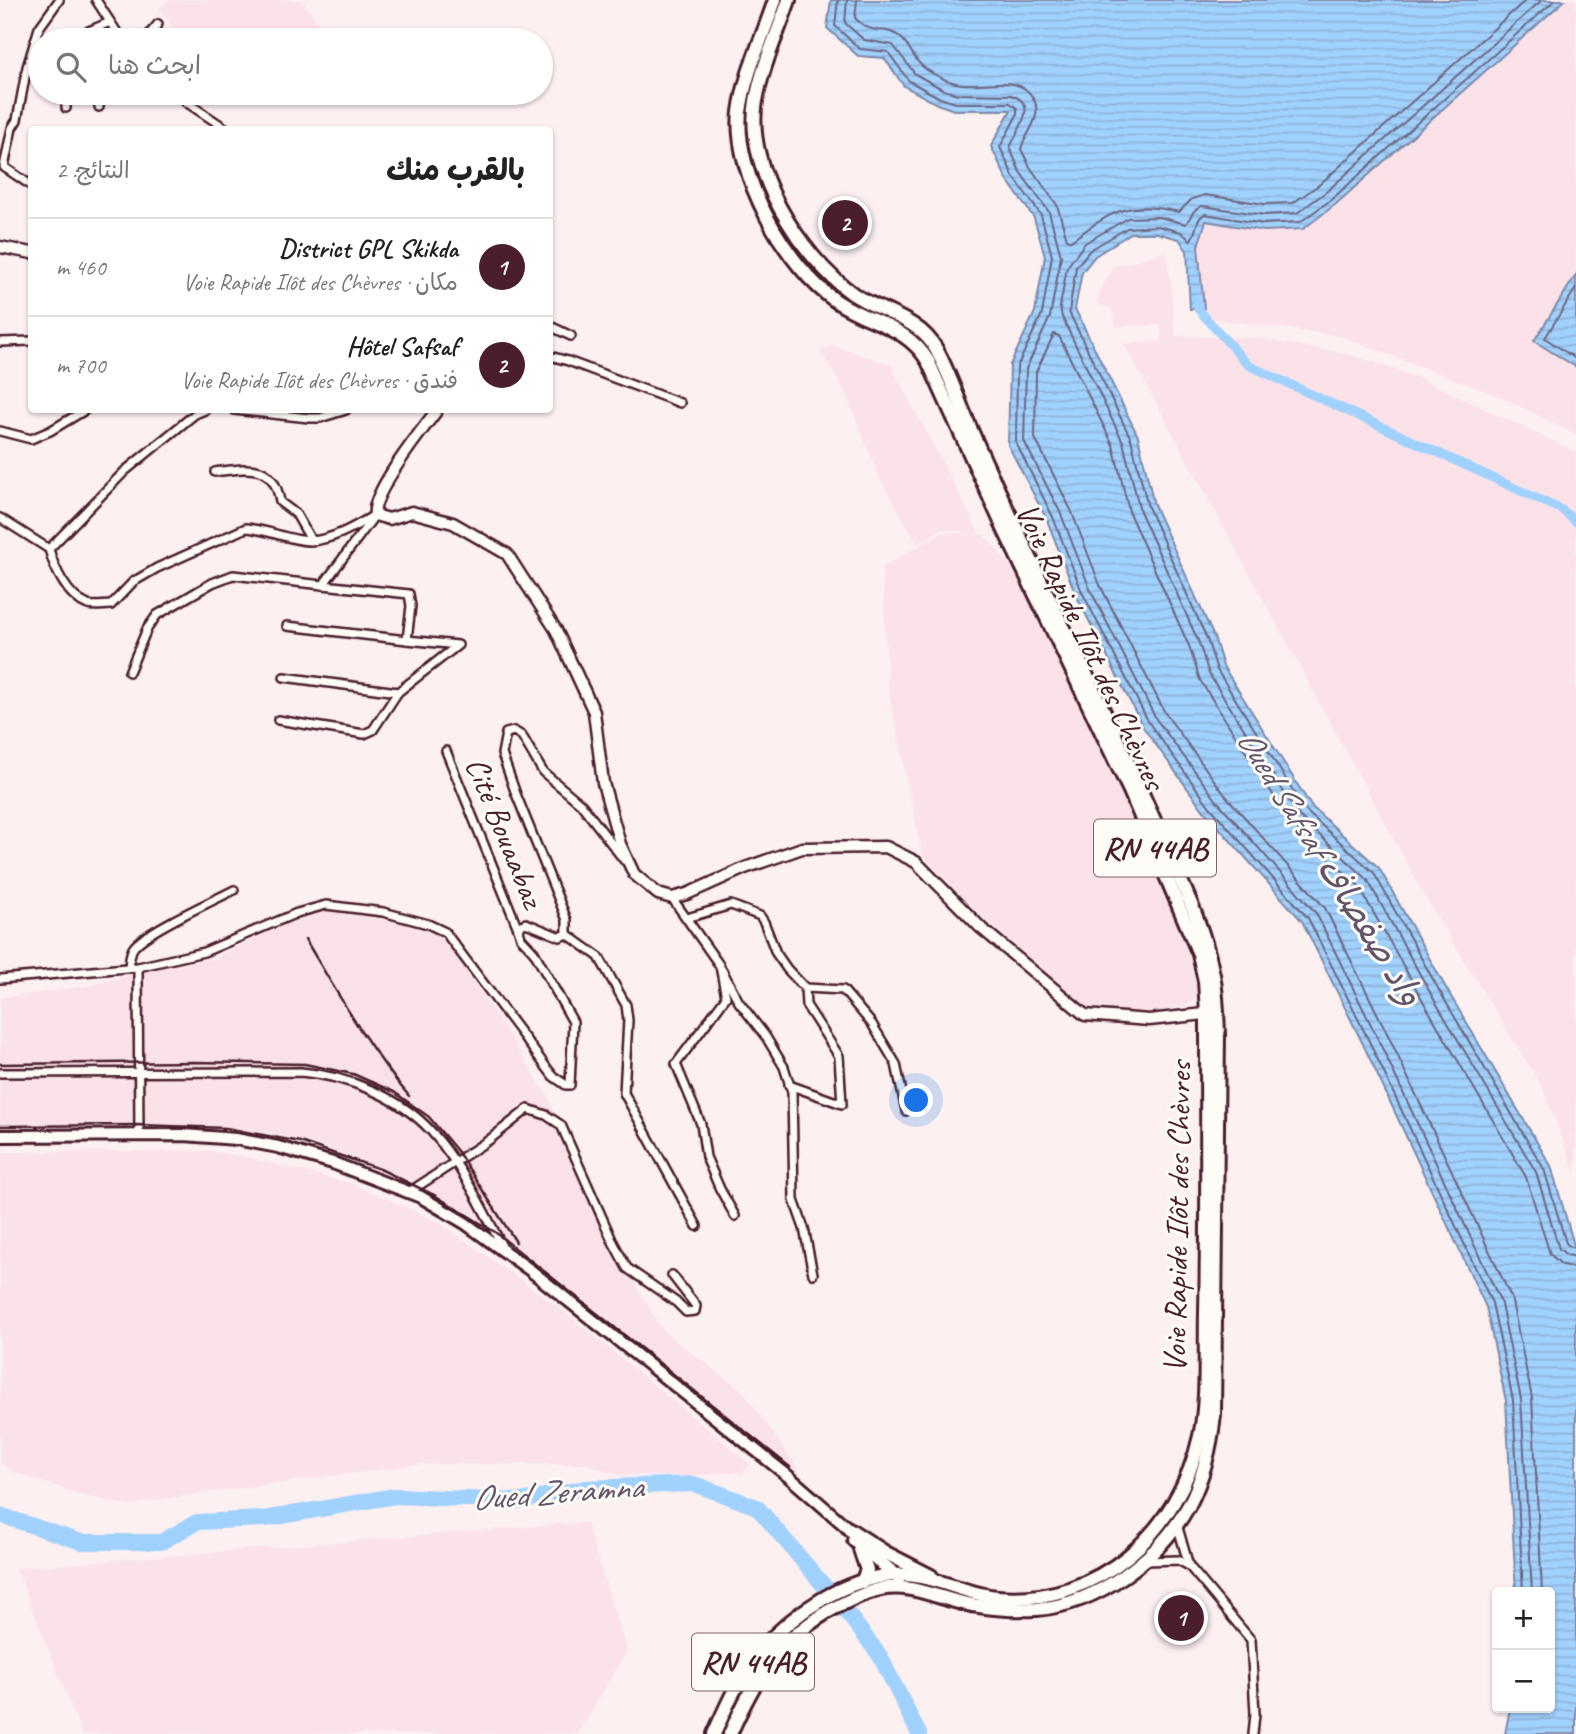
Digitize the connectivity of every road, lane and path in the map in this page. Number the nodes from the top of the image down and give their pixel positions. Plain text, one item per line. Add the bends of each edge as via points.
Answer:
1 (59, 0) edge
2 (96, 0) edge
3 (775, 0) edge
4 (789, 0) edge
5 (110, 22) junction
6 (158, 24) dead end
7 (39, 28) edge
8 (96, 28) edge
9 (114, 28) edge
10 (155, 28) edge
11 (28, 64) edge
12 (65, 105) edge
13 (190, 105) edge
14 (65, 108) dead end
15 (222, 126) edge
16 (2, 165) edge
17 (28, 183) edge
18 (0, 247) edge
19 (28, 252) edge
20 (553, 327) edge
21 (571, 336) dead end
22 (28, 341) edge
23 (0, 342) edge
24 (553, 357) edge
25 (680, 403) dead end
26 (80, 413) edge
27 (198, 413) edge
28 (262, 413) edge
29 (336, 413) edge
30 (435, 413) edge
31 (0, 432) edge
32 (215, 472) dead end
33 (375, 515) junction
34 (0, 517) edge
35 (311, 540) junction
36 (49, 549) junction
37 (323, 585) junction
38 (287, 626) dead end
39 (407, 640) junction
40 (129, 672) dead end
41 (284, 677) dead end
42 (398, 692) junction
43 (278, 720) dead end
44 (446, 751) dead end
45 (634, 874) junction
46 (234, 890) dead end
47 (672, 898) junction
48 (687, 918) junction
49 (519, 931) junction
50 (566, 934) junction
51 (720, 966) junction
52 (133, 967) junction
53 (0, 979) edge
54 (805, 988) junction
55 (1212, 1013) junction
56 (0, 1073) edge
57 (138, 1073) junction
58 (789, 1085) junction
59 (906, 1111) dead end
60 (0, 1136) edge
61 (139, 1136) junction
62 (455, 1163) junction
63 (409, 1192) junction
64 (735, 1216) dead end
65 (697, 1226) dead end
66 (504, 1250) junction
67 (813, 1274) dead end
68 (672, 1275) dead end
69 (1177, 1524) junction
70 (848, 1531) junction
71 (1141, 1562) junction
72 (1189, 1566) junction
73 (894, 1581) junction
74 (861, 1587) junction
75 (973, 1594) junction
76 (817, 1611) junction
77 (714, 1734) edge
78 (730, 1734) edge
79 (1253, 1734) edge

1 - 7 street
2 - 5 street
3 - 55 highway, Voie Rapide Ilôt des Chèvres / RN 44AB via 747,78 740,114 750,179 778,234 811,279 852,312 908,337 928,361 1181,908 1199,954
4 - 55 highway, Voie Rapide Ilôt des Chèvres / RN 44AB via 755,103 754,125 765,175 796,233 835,278 872,305 904,319 934,345 1200,927 1213,971
5 - 8 street
5 - 9 street
6 - 10 street
11 - 16 street
12 - 14 street
13 - 15 street
16 - 17 street
18 - 19 street
20 - 21 street
22 - 23 street
24 - 25 street
26 - 31 street via 31,439
27 - 36 street via 125,471
28 - 29 street via 320,418
30 - 33 street via 397,464 376,502
32 - 35 street via 247,468 268,474 278,486 280,502 296,514
33 - 35 street via 348,531
33 - 37 street
33 - 45 street via 389,519 412,512 453,523 507,554 556,630 594,712 603,783 620,844
34 - 36 street
35 - 36 street via 246,528 157,568 133,582 111,605 88,605 73,593 55,569
37 - 39 street via 409,594
37 - 40 street via 233,575 212,583 158,615
38 - 39 street
39 - 42 street via 458,645
41 - 42 street
42 - 43 street via 373,730 364,734
44 - 49 street, Cité Bouaabaz
45 - 47 street via 659,894
45 - 50 street via 580,804 543,772 522,736 506,733 502,754 567,920
46 - 52 street via 136,945 130,955
47 - 48 street
47 - 55 street via 802,848 886,847 916,862 980,927 1086,1015 1149,1020
48 - 51 street
48 - 54 street via 731,905 760,916 776,953
49 - 50 street via 523,922 560,937
49 - 52 street, Cité Bouaabaz via 573,1022 570,1085 553,1076 445,932 428,924 383,912 326,905 204,953
50 - 65 street via 599,957 626,1005 625,1093
51 - 58 street via 784,1067
51 - 64 street via 726,997 676,1064 701,1124 706,1157
52 - 53 street
52 - 57 street
54 - 58 street via 806,1005 839,1056 842,1104
54 - 59 street via 843,990 872,1024 897,1064
55 - 69 highway, Voie Rapide Ilôt des Chèvres / RN 44AB via 1214,1414 1200,1480
55 - 75 highway, Voie Rapide Ilôt des Chèvres / RN 44AB via 1203,1398 1201,1433 1192,1465 1156,1529 1108,1571 1057,1592 1001,1598
56 - 57 street
57 - 61 street
57 - 62 street via 301,1072 333,1077 408,1111 429,1129
58 - 67 street via 794,1200
60 - 61 main road
61 - 63 main road via 210,1136 278,1147
62 - 63 street
62 - 66 street
62 - 68 street via 528,1109 545,1115 561,1125 627,1268 686,1312 695,1311 696,1306
63 - 66 main road
66 - 70 main road via 788,1476
69 - 71 highway, Voie Rapide Ilôt des Chèvres / RN 44AB
69 - 72 street
70 - 73 highway
70 - 74 highway via 866,1562
70 - 75 highway
71 - 72 street via 1178,1560
71 - 73 highway, Voie Rapide Ilôt des Chèvres / RN 44AB via 1109,1586 1039,1609 974,1606
72 - 79 street via 1251,1640
73 - 74 highway, RN 44AB
73 - 75 highway, Voie Rapide Ilôt des Chèvres / RN 44AB via 921,1577
74 - 76 highway, RN 44AB
76 - 77 highway, RN 44AB via 777,1633 760,1651
76 - 78 highway, RN 44AB via 773,1656

